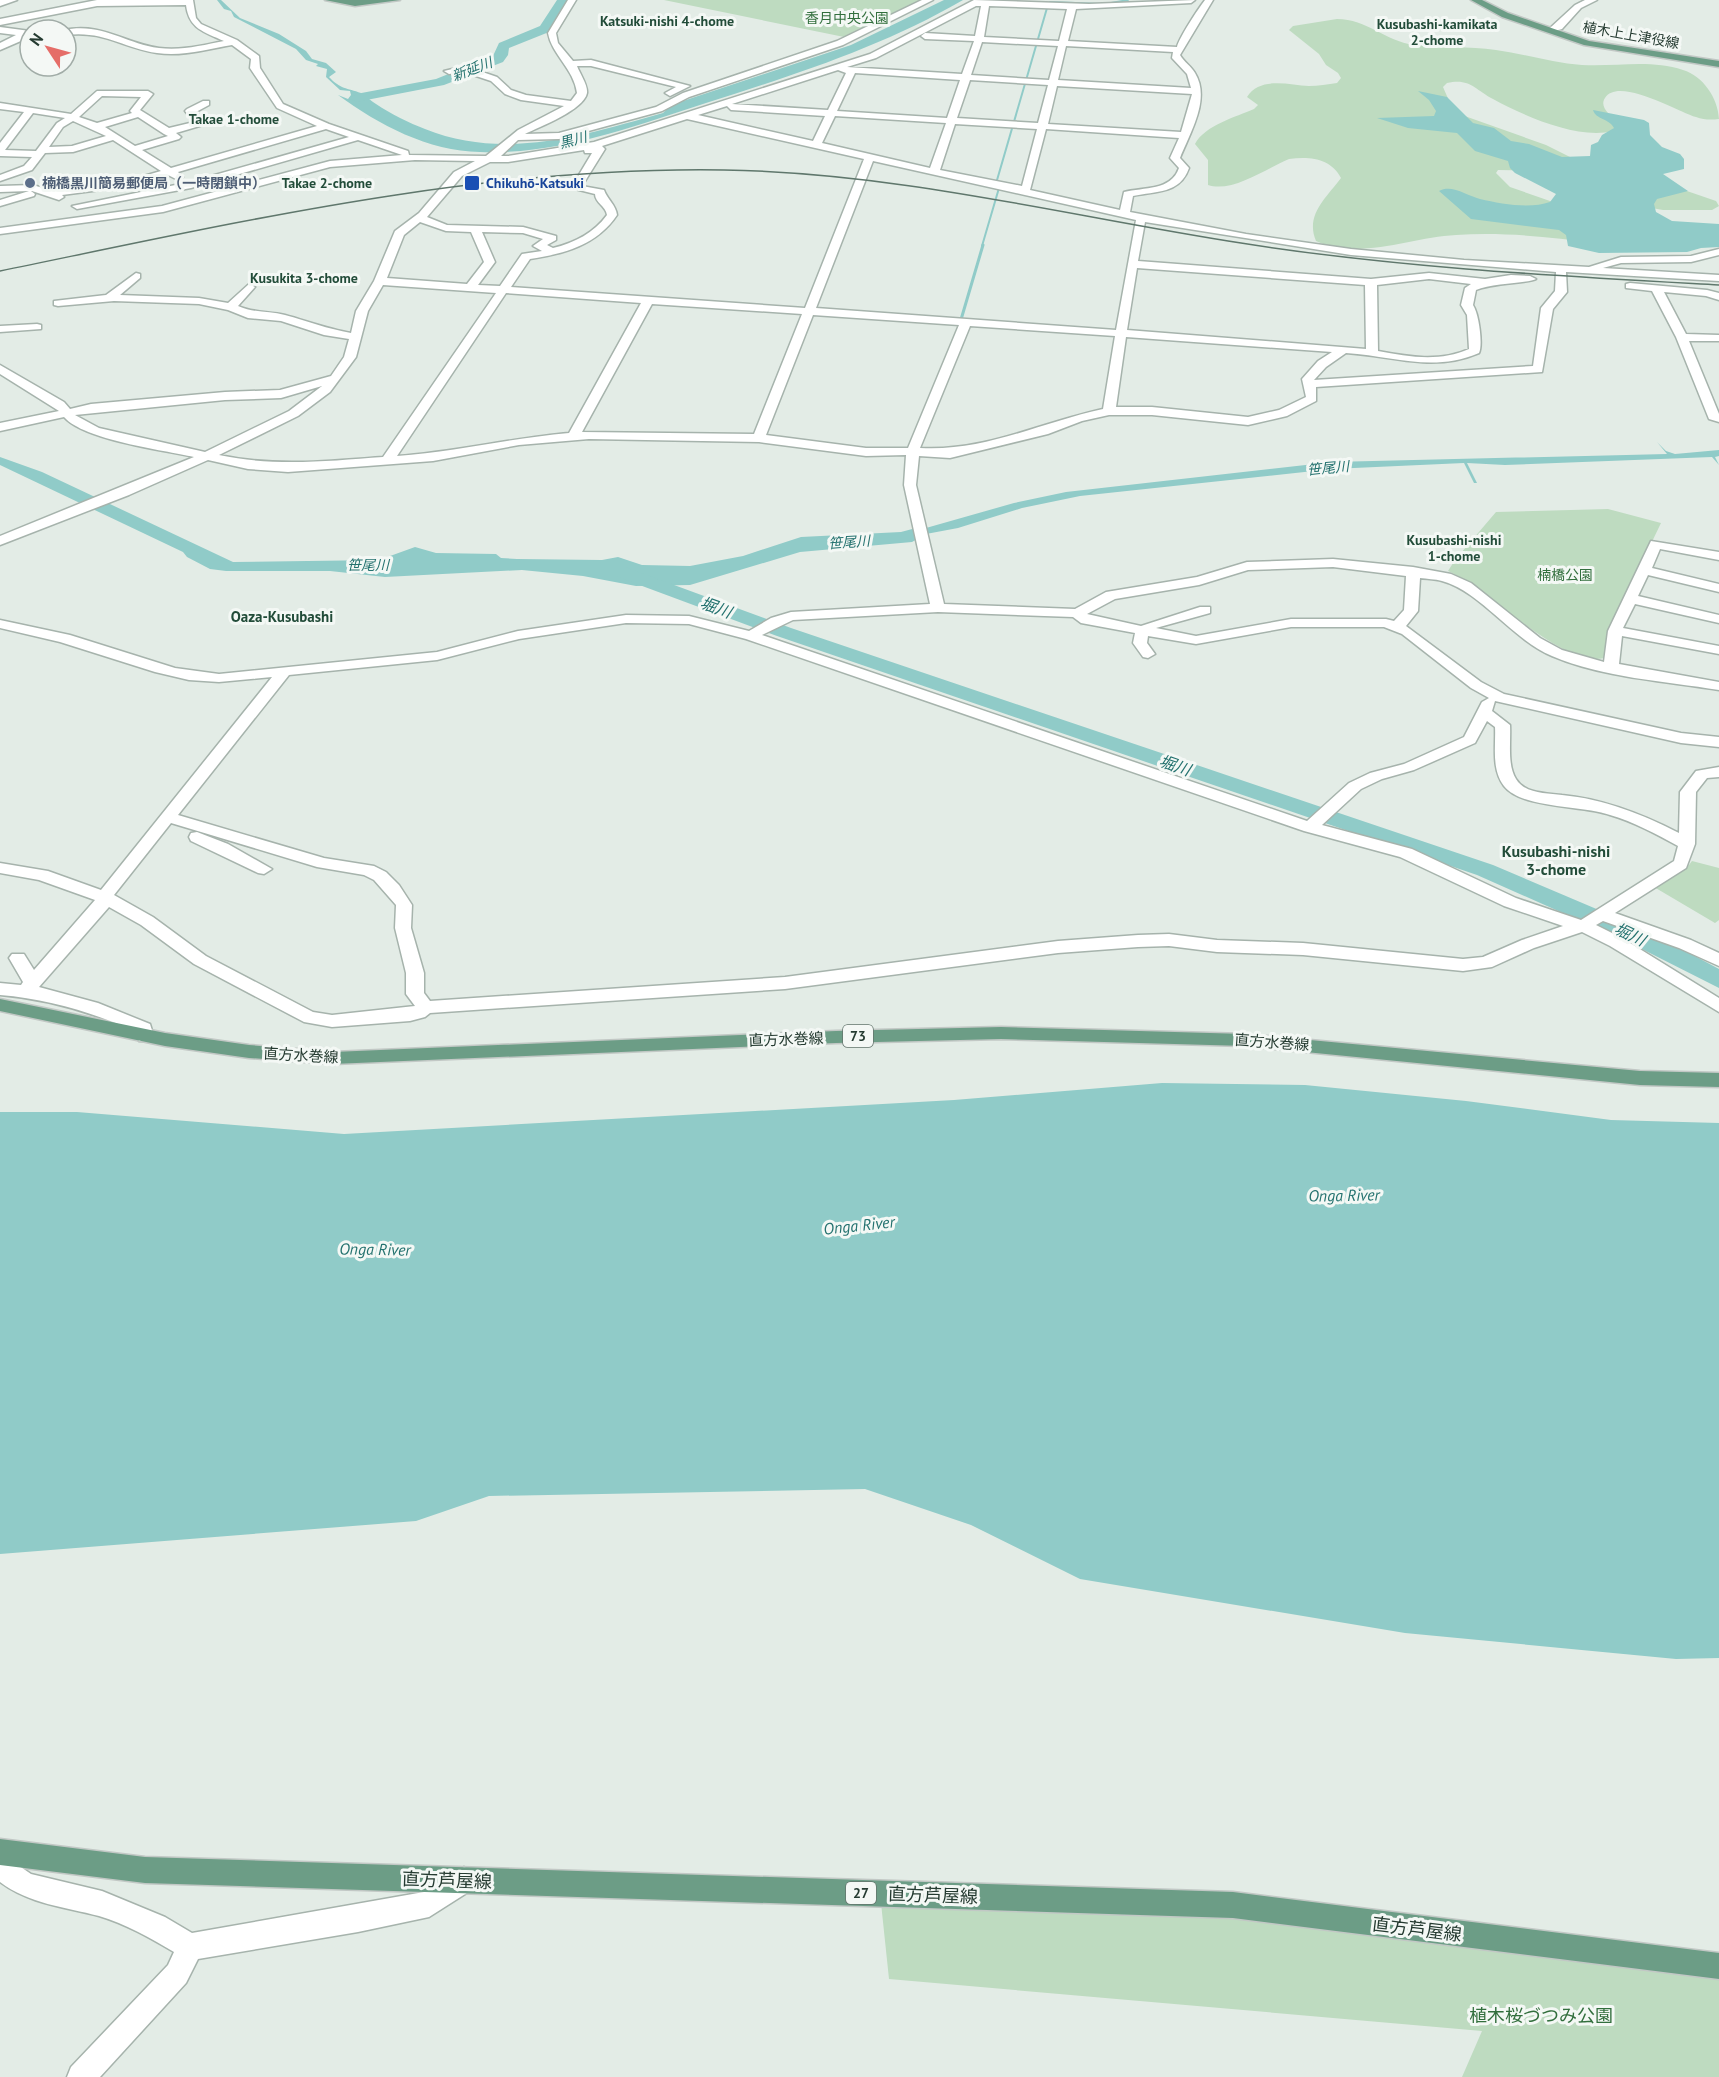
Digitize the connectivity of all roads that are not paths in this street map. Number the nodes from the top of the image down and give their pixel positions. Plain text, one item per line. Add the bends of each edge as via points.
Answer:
1 (13, 0) edge
2 (329, 0) edge
3 (396, 0) edge
4 (572, 0) edge
5 (929, 0) edge
6 (1191, 0) edge
7 (1209, 0) edge
8 (1475, 0) edge
9 (1593, 0) edge
10 (980, 2) edge
11 (0, 3) edge
12 (1072, 6) junction
13 (0, 22) edge
14 (0, 30) edge
15 (1553, 30) junction
16 (78, 32) edge
17 (18, 33) edge
18 (925, 36) dead end
19 (18, 38) edge
20 (979, 39) junction
21 (234, 42) junction
22 (1062, 44) junction
23 (0, 47) edge
24 (1180, 50) junction
25 (1718, 63) edge
26 (571, 64) junction
27 (449, 70) dead end
28 (966, 78) junction
29 (1053, 83) junction
30 (1195, 91) junction
31 (206, 103) dead end
32 (573, 104) junction
33 (731, 106) dead end
34 (0, 108) edge
35 (659, 109) junction
36 (25, 110) junction
37 (769, 110) junction
38 (831, 113) junction
39 (139, 114) junction
40 (687, 116) junction
41 (73, 117) junction
42 (952, 121) junction
43 (97, 126) junction
44 (326, 126) junction
45 (1042, 126) junction
46 (0, 127) edge
47 (17, 127) junction
48 (753, 131) junction
49 (167, 132) junction
50 (1184, 135) junction
51 (114, 136) junction
52 (356, 138) junction
53 (514, 139) junction
54 (816, 145) junction
55 (134, 149) junction
56 (0, 151) edge
57 (40, 152) junction
58 (553, 154) junction
59 (415, 157) junction
60 (493, 157) junction
61 (870, 157) junction
62 (934, 171) junction
63 (173, 173) junction
64 (0, 178) edge
65 (191, 185) junction
66 (0, 189) edge
67 (46, 191) junction
68 (1023, 191) junction
69 (210, 196) junction
70 (0, 203) edge
71 (77, 206) junction
72 (1124, 214) junction
73 (96, 217) junction
74 (418, 218) junction
75 (1142, 218) junction
76 (475, 228) junction
77 (0, 231) edge
78 (555, 251) junction
79 (1719, 252) edge
80 (1132, 264) junction
81 (1584, 272) junction
82 (1561, 275) junction
83 (136, 276) dead end
84 (1719, 278) edge
85 (380, 281) junction
86 (1371, 282) junction
87 (1485, 282) junction
88 (471, 286) junction
89 (249, 287) dead end
90 (503, 288) junction
91 (1656, 288) junction
92 (1719, 297) edge
93 (110, 298) junction
94 (649, 298) junction
95 (58, 303) dead end
96 (231, 308) junction
97 (810, 311) junction
98 (966, 322) junction
99 (37, 327) dead end
100 (0, 328) edge
101 (1122, 334) junction
102 (356, 337) junction
103 (1682, 337) junction
104 (1719, 338) edge
105 (1344, 349) junction
106 (1372, 353) junction
107 (0, 369) edge
108 (335, 379) junction
109 (1308, 384) junction
110 (1109, 411) junction
111 (1152, 411) junction
112 (67, 413) junction
113 (1715, 418) dead end
114 (0, 427) edge
115 (1044, 431) junction
116 (574, 436) junction
117 (759, 438) junction
118 (913, 451) junction
119 (207, 457) junction
120 (387, 462) junction
121 (0, 541) edge
122 (1719, 555) edge
123 (1643, 570) junction
124 (1413, 571) junction
125 (1719, 588) edge
126 (1629, 598) junction
127 (938, 608) junction
128 (1205, 610) dead end
129 (1077, 613) junction
130 (1719, 619) edge
131 (0, 624) edge
132 (1398, 626) junction
133 (1142, 631) junction
134 (1615, 631) junction
135 (753, 635) junction
136 (1719, 650) edge
137 (1148, 654) dead end
138 (1611, 668) junction
139 (283, 673) junction
140 (1719, 686) edge
141 (1492, 694) junction
142 (1485, 713) junction
143 (1719, 742) edge
144 (1719, 772) edge
145 (165, 821) junction
146 (1311, 825) junction
147 (1687, 844) junction
148 (0, 868) edge
149 (264, 869) dead end
150 (104, 897) junction
151 (1593, 920) junction
152 (18, 958) dead end
153 (1719, 960) edge
154 (29, 987) junction
155 (0, 989) edge
156 (0, 1005) edge
157 (1719, 1006) edge
158 (425, 1007) junction
159 (145, 1037) junction
160 (1719, 1080) edge
161 (0, 1852) edge
162 (0, 1866) edge
163 (464, 1880) junction
164 (190, 1947) junction
165 (1719, 1966) edge
166 (81, 2077) edge

1 - 11 street
2 - 3 main road
4 - 26 street via 552,33 554,43
5 - 35 street via 840,43 686,95
6 - 12 street
7 - 24 street
8 - 15 main road, 植木上上津役線 via 1505,15
9 - 15 street via 1572,9 1560,27
10 - 12 street
10 - 20 street
10 - 40 street via 887,51
12 - 22 street
13 - 21 street via 81,5 185,0 190,2 192,18 198,26
14 - 17 street
15 - 25 main road, 植木上上津役線 via 1607,47
16 - 21 street via 104,31 164,51
18 - 20 street
19 - 23 street
20 - 22 street
20 - 28 street
21 - 44 street via 256,58 255,68 280,106
22 - 24 street
22 - 29 street
24 - 30 street via 1175,56 1190,73
26 - 32 street via 582,93
26 - 35 street via 591,63 686,86 659,98
27 - 32 street via 465,69 494,79 508,92 524,98
28 - 29 street
28 - 38 street via 847,71
28 - 42 street
29 - 30 street
29 - 45 street
30 - 50 street via 1196,110
31 - 49 street via 190,111 200,123
32 - 53 street
33 - 37 street
34 - 36 street
35 - 53 street via 559,136
36 - 41 street
36 - 47 street
37 - 38 street
37 - 48 street
38 - 42 street
38 - 54 street
39 - 41 street via 135,111 148,94 100,93
39 - 43 street
39 - 49 street
40 - 48 street
40 - 58 street
41 - 43 street
41 - 57 street via 60,125
42 - 45 street
42 - 62 street
43 - 51 street
44 - 52 street
44 - 63 street
45 - 50 street
45 - 68 street
46 - 47 street
47 - 56 street
48 - 54 street
49 - 55 street via 176,137
50 - 72 street via 1175,158 1184,168 1179,180 1168,187 1128,194
51 - 55 street
51 - 57 street via 73,149
52 - 59 street
52 - 65 street
53 - 60 street
54 - 61 street
55 - 63 street
56 - 57 street
57 - 64 street via 28,168
58 - 60 street
58 - 78 street via 555,157 600,149 576,188 600,192 612,215 596,233
59 - 60 street
59 - 69 street via 330,164
60 - 74 street via 458,174
61 - 62 street
61 - 97 street
62 - 68 street
63 - 65 street
63 - 67 street via 131,183
65 - 69 street
65 - 71 street
66 - 67 street
67 - 70 street
67 - 71 street
68 - 72 street
69 - 73 street via 141,214
71 - 73 street
72 - 75 street
73 - 77 street
74 - 76 street via 446,228
74 - 85 street via 399,233
75 - 80 street
75 - 82 street via 1351,252
76 - 78 street via 523,230 552,238 538,246
76 - 88 street via 490,262
78 - 90 street via 526,256
79 - 81 street via 1691,259 1621,260
80 - 86 street
80 - 101 street
81 - 82 street
81 - 84 street
82 - 87 street
82 - 91 street
82 - 109 street via 1561,292 1546,308 1538,369
83 - 93 street
85 - 88 street
85 - 102 street via 362,311
86 - 87 street via 1429,276
86 - 106 street
87 - 106 street via 1471,288 1467,305 1473,312 1470,328 1475,351 1463,357 1421,360
88 - 90 street
89 - 96 street
90 - 94 street
90 - 120 street
91 - 92 street
91 - 103 street
93 - 95 street
93 - 96 street via 199,301
94 - 97 street
94 - 116 street
96 - 102 street
97 - 98 street
97 - 117 street
98 - 101 street
98 - 118 street
99 - 100 street
101 - 105 street
101 - 110 street
102 - 108 street via 350,357
103 - 104 street
103 - 113 street
105 - 106 street
105 - 109 street via 1322,364
107 - 112 street
108 - 112 street via 281,394
108 - 119 street via 326,391 294,413
109 - 111 street via 1312,398 1290,411 1264,419 1248,421
110 - 111 street
110 - 115 street
111 - 115 street
112 - 114 street
112 - 119 street via 95,431
115 - 118 street via 950,454
116 - 117 street
116 - 120 street
117 - 118 street via 866,452
118 - 127 street via 910,485
119 - 120 street via 288,468
119 - 121 street
122 - 123 street via 1656,544
123 - 125 street
123 - 126 street
124 - 129 street via 1333,563 1246,566 1199,581 1111,595
124 - 132 street via 1411,611
124 - 138 street via 1460,582 1545,647 1569,658
126 - 130 street
126 - 134 street
127 - 129 street
127 - 135 street via 791,616
128 - 133 street
129 - 133 street via 1086,620
131 - 139 street via 37,630 196,678
132 - 133 street via 1291,623 1196,640
132 - 141 street
133 - 137 street via 1140,643
134 - 136 street
134 - 138 street
135 - 139 street via 689,620 626,620 518,635 437,656
135 - 146 street
138 - 140 street
139 - 145 street
141 - 142 street
141 - 143 street via 1598,721
142 - 146 street via 1470,740 1355,786
142 - 147 street via 1502,725 1506,776 1511,786 1543,798 1628,814
144 - 147 street via 1702,774 1688,792 1691,808
145 - 149 street
145 - 150 street
145 - 158 street via 380,876 404,905 403,928 415,973 415,994
146 - 151 street via 1406,854 1553,918
147 - 151 street via 1680,864
148 - 150 street via 42,875
150 - 154 street via 101,906
150 - 158 street via 147,921 200,960 310,1018 332,1021 410,1015
151 - 153 street via 1685,944
151 - 157 street via 1616,942
151 - 158 street via 1486,963 1462,965 1303,949 1138,941 1058,947 785,983
152 - 154 street
154 - 155 street
154 - 159 street via 102,1009 144,1028
156 - 159 main road, 直方水巻線 / 73
159 - 160 main road, 直方水巻線 / 73 via 270,1054 333,1058 836,1037 1056,1034 1245,1040 1640,1078
161 - 163 main road, 直方芦屋線 / 27 via 145,1870
162 - 164 street via 26,1885 102,1904 156,1926
163 - 164 street via 429,1904
163 - 165 main road, 直方芦屋線 / 27 via 1233,1905
164 - 166 street via 177,1974

